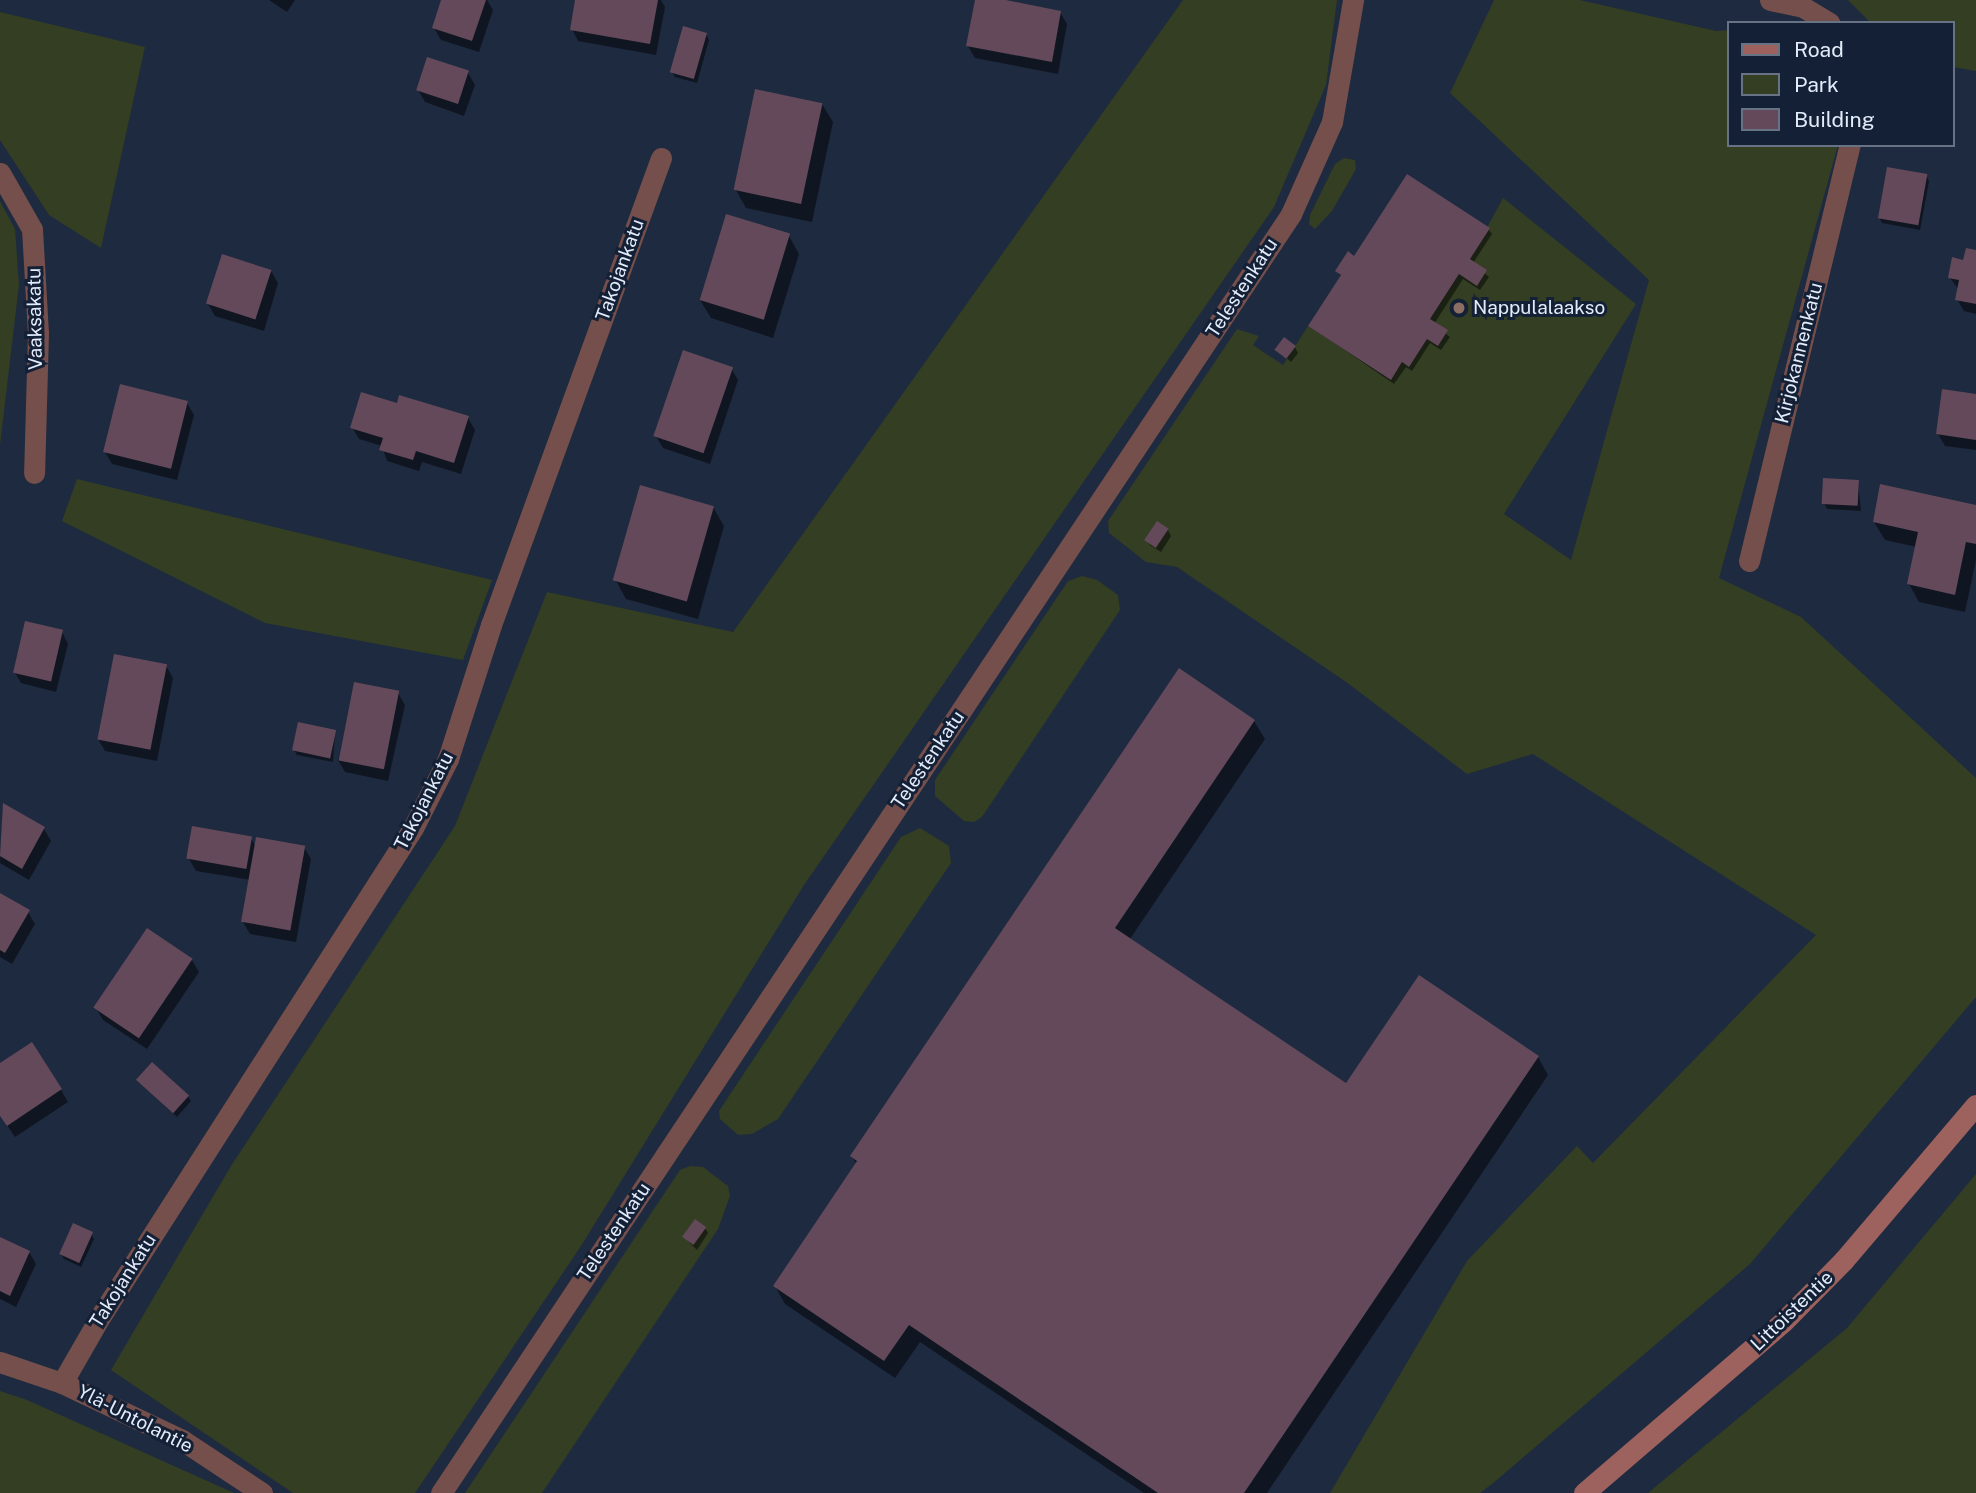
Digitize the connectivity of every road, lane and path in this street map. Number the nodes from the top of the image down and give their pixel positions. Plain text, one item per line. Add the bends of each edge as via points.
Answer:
1 (1353, 0) edge
2 (1770, 0) edge
3 (1827, 21) edge
4 (1850, 147) edge
5 (660, 158) dead end
6 (0, 173) edge
7 (34, 473) dead end
8 (1749, 561) dead end
9 (1976, 1105) edge
10 (0, 1362) edge
11 (62, 1383) junction
12 (262, 1493) edge
13 (441, 1493) edge
14 (1584, 1493) edge

1 - 13 street, Telestenkatu via 1332,121 1291,214
2 - 3 street via 1803,6
4 - 8 street, Kirjokannenkatu
5 - 11 street, Takojankatu via 491,625 448,760 414,828
6 - 7 street, Vaaksakatu via 32,229 38,334
9 - 14 street, Littoistentie via 1843,1261 1783,1322
10 - 11 street, Ylä-Untolantie
11 - 12 street, Ylä-Untolantie via 182,1440

